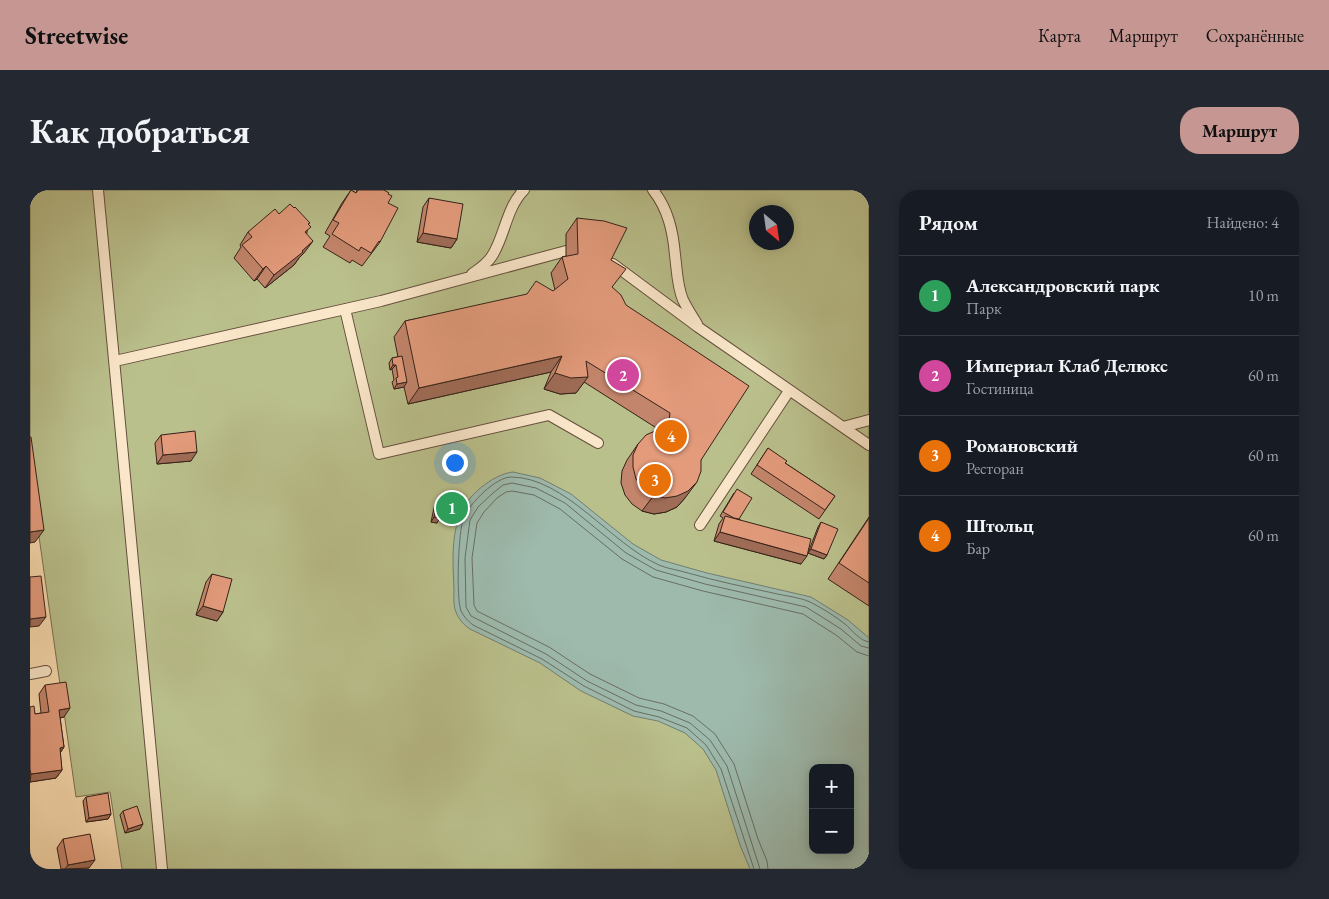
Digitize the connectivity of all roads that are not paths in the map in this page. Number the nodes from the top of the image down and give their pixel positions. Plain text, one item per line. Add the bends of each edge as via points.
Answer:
1 (98, 190) edge
2 (524, 190) edge
3 (653, 190) edge
4 (566, 251) dead end
5 (608, 260) edge
6 (465, 279) junction
7 (345, 309) junction
8 (698, 327) junction
9 (115, 361) junction
10 (789, 391) junction
11 (869, 420) edge
12 (842, 427) junction
13 (598, 443) dead end
14 (869, 445) edge
15 (700, 525) dead end
16 (46, 671) dead end
17 (30, 674) edge
18 (162, 869) edge

1 - 9 lane
2 - 6 lane via 508,215 492,256
3 - 8 lane via 668,214 683,299
4 - 6 lane
5 - 8 lane
6 - 7 lane
7 - 9 lane
7 - 13 lane via 379,454 549,415
8 - 10 lane
9 - 18 lane
10 - 12 lane
10 - 15 lane
11 - 12 lane
12 - 14 lane
16 - 17 lane

